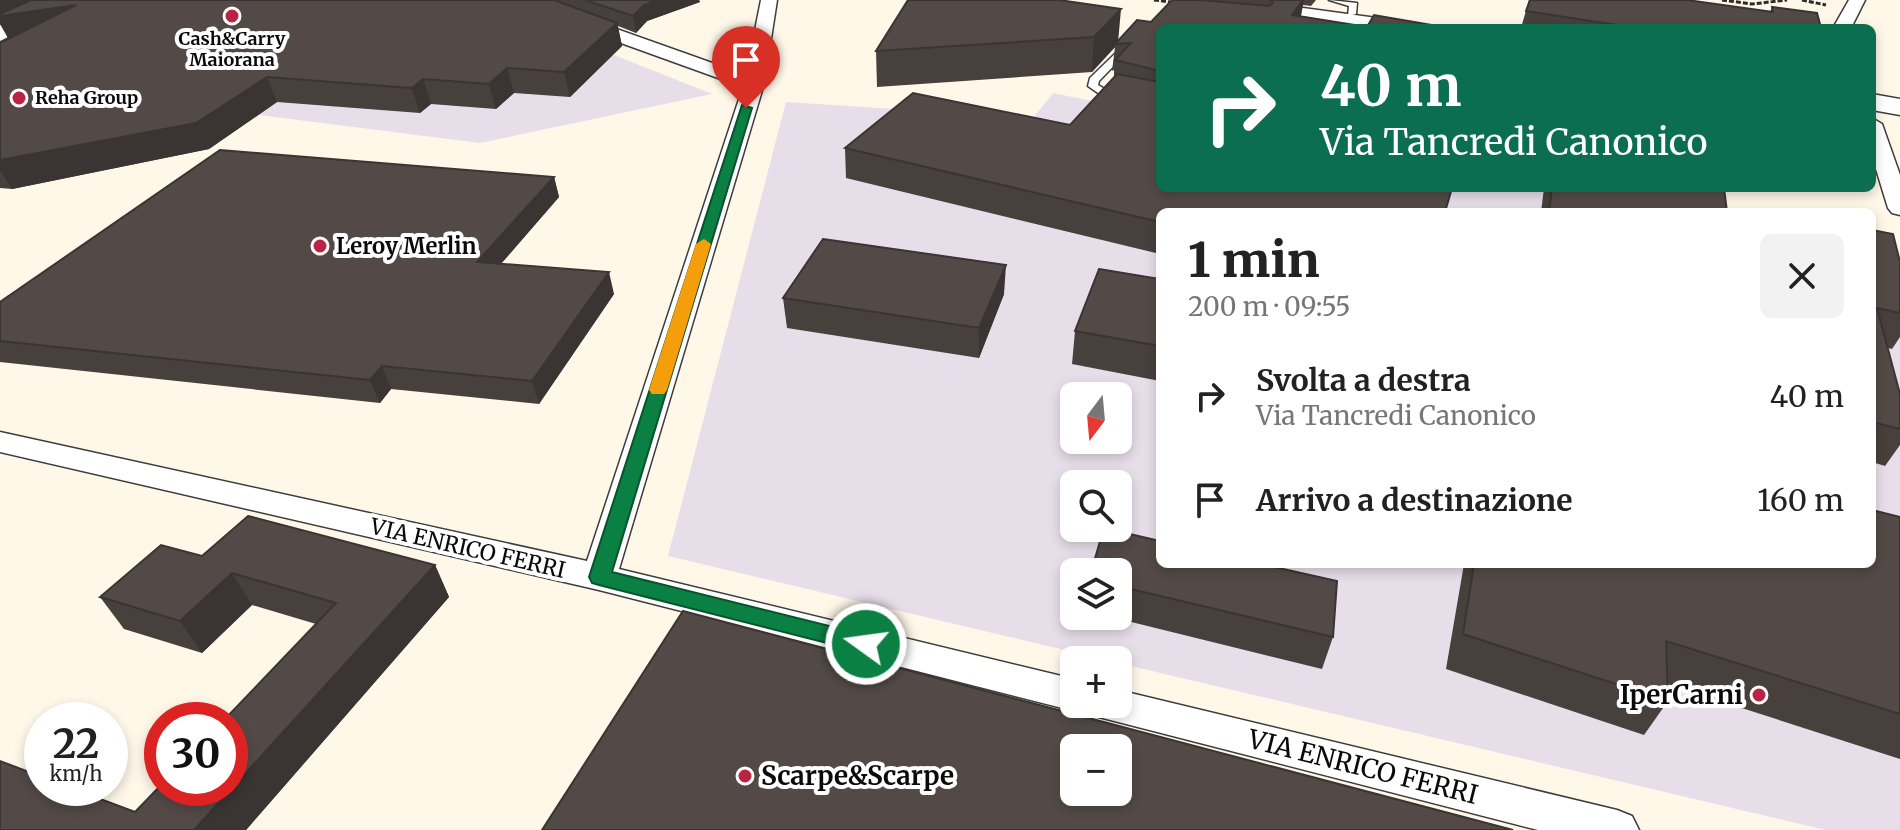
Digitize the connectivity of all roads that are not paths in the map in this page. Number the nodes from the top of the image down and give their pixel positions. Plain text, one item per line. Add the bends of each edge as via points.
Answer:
1 (67, 0) edge
2 (519, 0) edge
3 (769, 0) edge
4 (1198, 0) edge
5 (1333, 0) edge
6 (1857, 0) edge
7 (1255, 8) edge
8 (1361, 10) edge
9 (1370, 24) edge
10 (1416, 24) edge
11 (1844, 24) edge
12 (0, 34) edge
13 (1138, 35) edge
14 (754, 84) junction
15 (1876, 103) edge
16 (1156, 104) edge
17 (1900, 107) edge
18 (1876, 136) edge
19 (1900, 208) edge
20 (0, 442) edge
21 (599, 577) junction
22 (1060, 692) edge
23 (1132, 710) edge
24 (1617, 830) edge

1 - 12 street
2 - 14 street
3 - 14 street
4 - 7 street
5 - 8 lane
6 - 11 street
7 - 8 street
7 - 9 street
8 - 10 street
13 - 16 lane via 1093,86
14 - 21 street
15 - 17 street
18 - 19 street
20 - 21 street, VIA ENRICO FERRI
21 - 22 street, VIA ENRICO FERRI
23 - 24 street, VIA ENRICO FERRI

